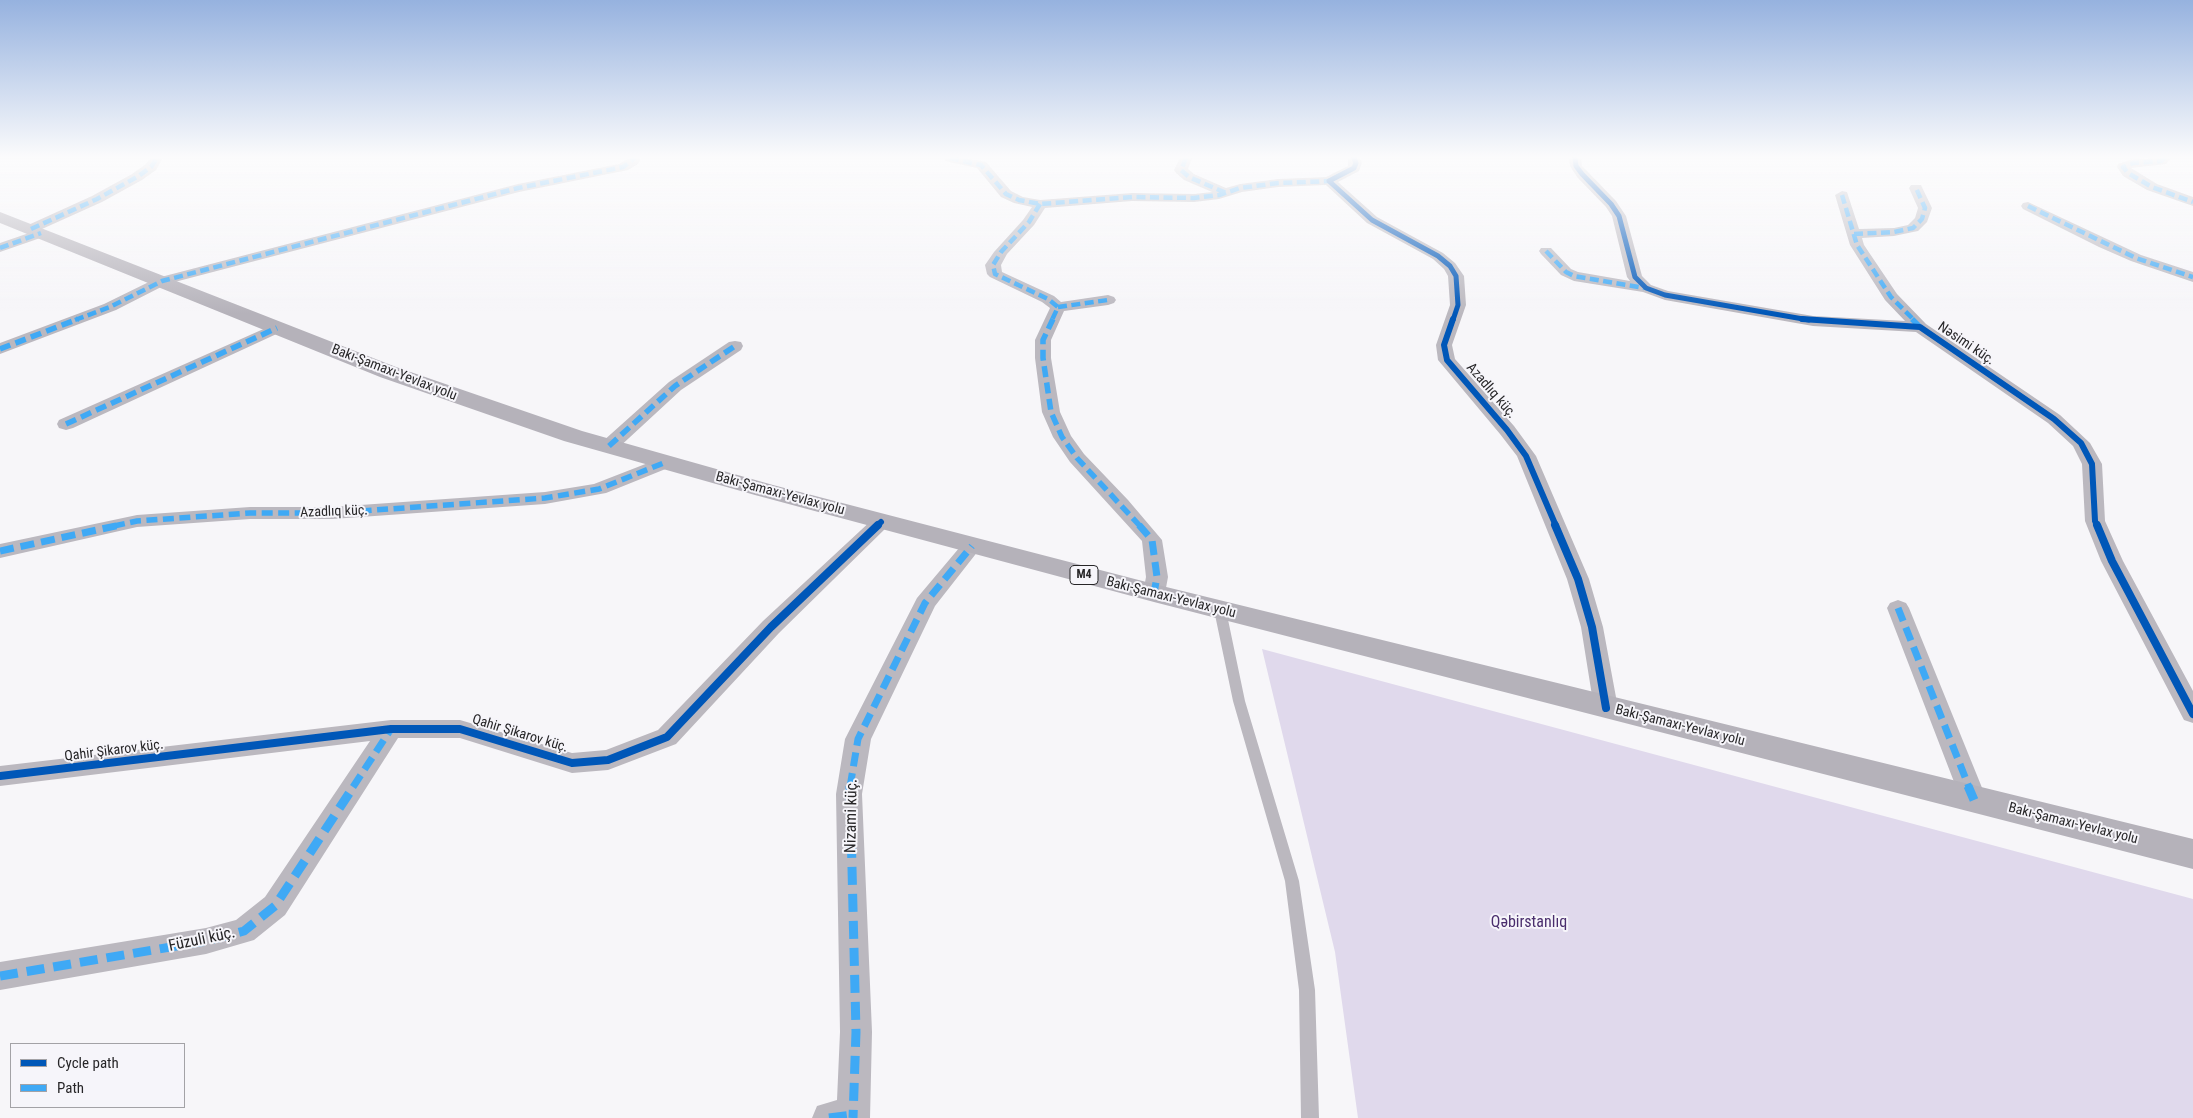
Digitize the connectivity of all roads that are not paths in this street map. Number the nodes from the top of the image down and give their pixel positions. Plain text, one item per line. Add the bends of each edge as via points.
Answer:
1 (76, 210) edge
2 (433, 210) edge
3 (1036, 210) edge
4 (1361, 210) edge
5 (1615, 210) edge
6 (1847, 210) edge
7 (1924, 210) edge
8 (2036, 210) edge
9 (0, 217) edge
10 (36, 231) junction
11 (1854, 234) junction
12 (0, 248) edge
13 (1546, 251) dead end
14 (2193, 277) edge
15 (162, 281) junction
16 (1646, 288) junction
17 (1108, 300) dead end
18 (1058, 307) junction
19 (1920, 327) junction
20 (278, 328) junction
21 (735, 346) dead end
22 (0, 349) edge
23 (66, 424) dead end
24 (609, 446) junction
25 (666, 462) junction
26 (881, 522) junction
27 (972, 546) junction
28 (0, 551) edge
29 (1154, 593) junction
30 (1898, 608) dead end
31 (1220, 610) junction
32 (1606, 708) junction
33 (2193, 714) edge
34 (391, 729) junction
35 (0, 776) edge
36 (1974, 800) junction
37 (2193, 854) edge
38 (0, 976) edge
39 (845, 1117) edge
40 (1310, 1118) edge

1 - 10 street
2 - 15 street
3 - 18 street via 992,265 995,274
4 - 32 street, Azadlıq küç. via 1372,220 1438,256 1456,276 1458,305 1444,345 1447,360 1526,456 1578,579 1592,627
5 - 16 street via 1634,277
6 - 11 street
7 - 11 street via 1922,219 1913,228
8 - 14 street via 2136,258
9 - 10 highway, Bakı-Şamaxı-Yevlax yolu / M4
10 - 12 street
10 - 15 highway, Bakı-Şamaxı-Yevlax yolu / M4
11 - 19 street via 1857,245 1891,297
13 - 16 street, Nəsimi küç. via 1574,276
15 - 20 highway, Bakı-Şamaxı-Yevlax yolu / M4
15 - 22 street via 110,307
16 - 19 street, Nəsimi küç. via 1665,295 1813,321
17 - 18 street
18 - 29 street via 1043,340 1051,412 1062,437 1077,458 1152,540 1157,577
19 - 33 street, Nəsimi küç. via 2054,419 2081,444 2092,464 2095,521 2112,561
20 - 23 street
20 - 24 highway, Bakı-Şamaxı-Yevlax yolu / M4 via 465,400
21 - 24 street via 674,386
24 - 25 highway, Bakı-Şamaxı-Yevlax yolu / M4
25 - 26 highway, Bakı-Şamaxı-Yevlax yolu / M4
25 - 28 street, Azadlıq küç. via 599,489 545,498 332,513 250,513 137,521
26 - 27 highway, Bakı-Şamaxı-Yevlax yolu / M4
26 - 34 street, Qahir Şikarov küç. via 771,627 667,737 608,760 572,763 460,729
27 - 29 highway, Bakı-Şamaxı-Yevlax yolu / M4
27 - 39 street, Nizami küç. via 925,603 858,739 850,794 856,1032
29 - 31 highway, Bakı-Şamaxı-Yevlax yolu / M4
30 - 36 street
31 - 32 highway, Bakı-Şamaxı-Yevlax yolu / M4
31 - 40 lane via 1240,701 1292,880 1307,990
32 - 36 highway, Bakı-Şamaxı-Yevlax yolu / M4
34 - 35 street, Qahir Şikarov küç.
34 - 38 street, Füzuli küç. via 275,906 244,931 206,941
36 - 37 highway, Bakı-Şamaxı-Yevlax yolu / M4

